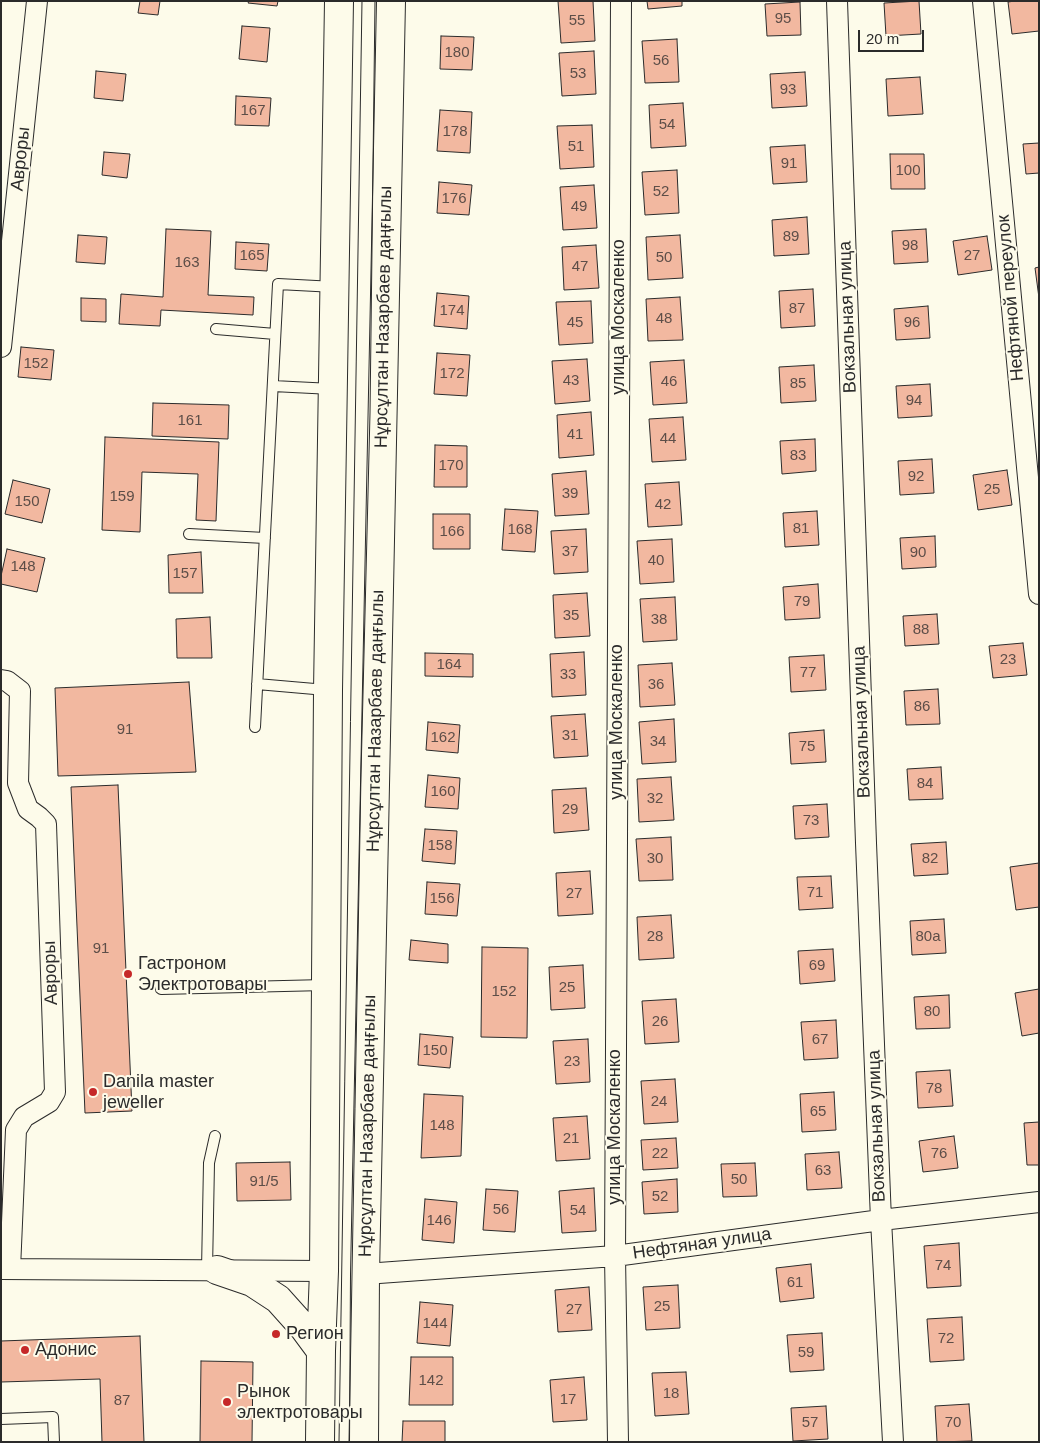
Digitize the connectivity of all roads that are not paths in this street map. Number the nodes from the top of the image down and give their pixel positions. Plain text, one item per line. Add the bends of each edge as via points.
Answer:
1 (37, 1) edge
2 (339, 1) edge
3 (391, 1) edge
4 (621, 1) edge
5 (837, 1) edge
6 (983, 1) edge
7 (336, 287) junction
8 (216, 329) dead end
9 (275, 334) junction
10 (1, 347) edge
11 (273, 386) junction
12 (334, 389) junction
13 (189, 534) dead end
14 (265, 538) junction
15 (1039, 594) edge
16 (1, 680) edge
17 (257, 684) junction
18 (328, 690) junction
19 (255, 727) dead end
20 (326, 986) junction
21 (161, 988) dead end
22 (215, 1136) dead end
23 (1039, 1202) edge
24 (881, 1220) junction
25 (615, 1256) junction
26 (6, 1269) edge
27 (212, 1270) junction
28 (324, 1271) junction
29 (365, 1274) junction
30 (321, 1351) junction
31 (1, 1419) edge
32 (54, 1442) edge
33 (320, 1442) edge
34 (364, 1442) edge
35 (618, 1442) edge
36 (893, 1442) edge

1 - 10 street, Авроры
2 - 7 main road
3 - 29 main road, Нұрсұлтан Назарбаев даңғылы
4 - 25 street, улица Москаленко
5 - 24 street, Вокзальная улица
6 - 15 street, Нефтяной переулок
7 - 9 lane via 278,284
7 - 12 main road
8 - 9 lane
9 - 11 lane
11 - 12 lane
11 - 14 lane
12 - 18 main road
13 - 14 lane
14 - 17 lane
16 - 26 street, Авроры via 20,691 18,783 28,809 46,824 55,1092 49,1102 24,1118 16,1130
17 - 18 lane
17 - 19 lane
18 - 20 main road
20 - 21 lane
20 - 28 main road
22 - 27 lane via 209,1163
23 - 24 street, Нефтяная улица
24 - 25 street, Нефтяная улица
24 - 36 street, Вокзальная улица
25 - 29 street, Нефтяная улица
25 - 35 street, улица Москаленко
26 - 27 street
27 - 28 street
27 - 30 main road via 252,1282 278,1299
28 - 29 main road
28 - 30 main road
29 - 34 main road, Нұрсұлтан Назарбаев даңғылы
30 - 33 main road
31 - 32 lane via 53,1417

